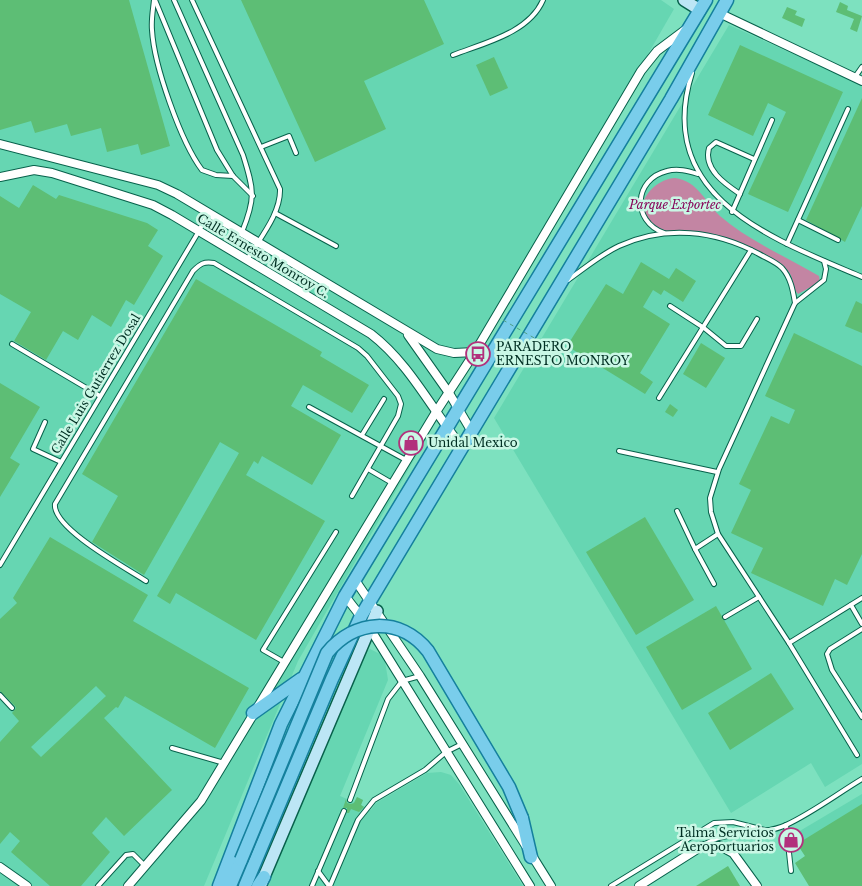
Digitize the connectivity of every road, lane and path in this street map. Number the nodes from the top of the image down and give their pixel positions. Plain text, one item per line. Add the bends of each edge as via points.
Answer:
1 (155, 0) edge
2 (174, 0) edge
3 (192, 0) edge
4 (543, 0) edge
5 (684, 0) edge
6 (727, 0) edge
7 (703, 5) edge
8 (719, 13) junction
9 (687, 29) junction
10 (699, 51) junction
11 (453, 55) dead end
12 (862, 66) edge
13 (858, 80) edge
14 (848, 109) dead end
15 (772, 120) dead end
16 (0, 144) edge
17 (261, 147) junction
18 (296, 153) dead end
19 (754, 159) junction
20 (698, 174) junction
21 (233, 176) junction
22 (0, 177) edge
23 (740, 194) junction
24 (254, 196) junction
25 (732, 212) junction
26 (208, 213) junction
27 (275, 213) junction
28 (798, 220) junction
29 (199, 231) junction
30 (242, 232) junction
31 (664, 233) junction
32 (838, 240) dead end
33 (258, 241) junction
34 (787, 244) junction
35 (336, 246) dead end
36 (751, 250) junction
37 (247, 260) junction
38 (824, 261) junction
39 (862, 278) edge
40 (556, 289) junction
41 (795, 303) junction
42 (670, 306) dead end
43 (757, 319) dead end
44 (503, 320) dead end
45 (704, 328) junction
46 (406, 332) junction
47 (536, 339) dead end
48 (12, 344) dead end
49 (475, 352) junction
50 (449, 393) junction
51 (100, 396) junction
52 (659, 398) dead end
53 (384, 399) dead end
54 (309, 407) dead end
55 (459, 410) junction
56 (436, 412) junction
57 (45, 422) dead end
58 (448, 429) junction
59 (472, 432) junction
60 (362, 435) junction
61 (381, 446) junction
62 (462, 448) junction
63 (619, 451) dead end
64 (406, 460) junction
65 (61, 462) junction
66 (368, 468) junction
67 (717, 472) junction
68 (392, 483) junction
69 (352, 496) dead end
70 (677, 511) dead end
71 (336, 532) dead end
72 (718, 534) junction
73 (695, 549) junction
74 (0, 565) edge
75 (355, 580) junction
76 (146, 581) dead end
77 (714, 584) dead end
78 (345, 596) junction
79 (758, 597) junction
80 (862, 598) edge
81 (851, 605) junction
82 (373, 606) junction
83 (725, 617) dead end
84 (365, 621) junction
85 (862, 624) edge
86 (862, 629) edge
87 (789, 643) junction
88 (284, 662) junction
89 (420, 676) junction
90 (303, 678) junction
91 (402, 681) junction
92 (0, 695) edge
93 (12, 708) dead end
94 (253, 713) junction
95 (862, 717) edge
96 (462, 744) junction
97 (172, 748) dead end
98 (446, 752) junction
99 (857, 755) dead end
100 (224, 763) junction
101 (862, 779) edge
102 (350, 800) dead end
103 (344, 811) dead end
104 (786, 825) junction
105 (769, 831) junction
106 (702, 846) junction
107 (532, 857) junction
108 (145, 866) junction
109 (0, 867) edge
110 (791, 870) dead end
111 (224, 871) junction
112 (318, 871) junction
113 (261, 883) edge
114 (642, 884) edge
115 (27, 886) edge
116 (98, 886) edge
117 (128, 886) edge
118 (215, 886) edge
119 (219, 886) edge
120 (230, 886) edge
121 (245, 886) edge
122 (312, 886) edge
123 (330, 886) edge
124 (530, 886) edge
125 (551, 886) edge
126 (611, 886) edge
127 (634, 886) edge
128 (757, 886) edge

1 - 21 lane via 217,150
1 - 21 lane via 151,19 153,43 168,98 185,141 202,170
2 - 24 lane via 243,156
3 - 17 lane
4 - 11 lane via 538,11 514,30
5 - 7 street
6 - 8 main road
7 - 9 main road
8 - 10 main road
8 - 13 street
9 - 49 street via 657,51 642,70
9 - 55 main road
10 - 20 lane via 688,83 685,106 690,154
10 - 40 main road
12 - 13 lane
14 - 28 lane
15 - 19 lane
16 - 26 street, Calle Ernesto Monroy C. via 158,185
17 - 18 lane via 289,136
17 - 27 lane via 280,189
19 - 23 lane
19 - 23 lane via 716,142 710,148 709,162 716,175
20 - 25 lane
20 - 31 lane via 681,170 660,173 648,182 641,194 643,216 651,228
21 - 24 lane
22 - 29 street, Calle Ernesto Monroy C. via 34,170 52,173 153,205
23 - 25 lane
24 - 30 lane
25 - 34 lane
26 - 29 lane, Calle Luis Gutierrez Dosal
26 - 30 street, Calle Ernesto Monroy C.
27 - 33 lane
27 - 35 lane
28 - 32 lane
28 - 34 lane
29 - 37 street, Calle Ernesto Monroy C.
29 - 51 lane, Calle Luis Gutierrez Dosal
30 - 33 street, Calle Ernesto Monroy C.
31 - 36 lane via 706,234
31 - 40 lane via 618,246
33 - 37 lane
33 - 46 street, Calle Ernesto Monroy C.
34 - 38 lane
36 - 41 lane via 780,266 788,276
36 - 45 lane
37 - 56 street, Calle Ernesto Monroy C. via 385,345
38 - 39 lane
38 - 41 lane via 824,280
40 - 59 main road
41 - 67 lane
42 - 45 lane
43 - 45 lane via 740,346 726,346
44 - 47 path, bridge
45 - 52 lane
46 - 49 street, Calle Ernesto Monroy C. via 445,352
46 - 50 street, Calle Ernesto Monroy C.
48 - 51 lane
49 - 50 street
50 - 55 street, Calle Ernesto Monroy C.
50 - 56 street
51 - 65 lane, Calle Luis Gutierrez Dosal
53 - 60 lane
54 - 60 lane
55 - 58 main road
55 - 59 street, Calle Ernesto Monroy C.
56 - 58 street, Calle Ernesto Monroy C.
56 - 64 street
57 - 65 lane via 33,449
58 - 62 street, Calle Ernesto Monroy C.
58 - 75 main road
59 - 62 main road
60 - 61 lane
61 - 64 lane
61 - 66 lane
61 - 76 lane via 401,404 366,356 358,348 214,263 200,264 159,327 55,504 56,514 84,541
62 - 82 main road
63 - 67 lane
64 - 68 street
65 - 74 lane, Calle Luis Gutierrez Dosal
66 - 68 lane
66 - 69 lane
67 - 72 lane via 710,498
68 - 88 street
70 - 73 lane
71 - 88 lane via 263,650
72 - 73 lane
72 - 79 lane
73 - 77 lane
75 - 78 main road
75 - 82 street
78 - 84 street
78 - 90 main road
79 - 83 lane
79 - 87 lane
80 - 81 lane
81 - 85 lane
81 - 87 lane
82 - 84 main road
82 - 89 street
84 - 91 street
84 - 113 street
84 - 121 main road via 332,679
86 - 95 lane via 827,654 832,670
87 - 99 lane
88 - 94 street
89 - 91 lane
89 - 96 street
90 - 94 main road
90 - 111 main road via 263,765
91 - 98 street
91 - 102 lane via 388,699
92 - 93 lane
94 - 100 street
96 - 98 lane
96 - 107 street
97 - 100 lane
98 - 123 lane via 425,770 374,800 367,808
98 - 124 street
100 - 108 street via 201,801
101 - 104 lane
103 - 112 lane
104 - 105 lane
104 - 110 lane
105 - 106 lane via 718,837
105 - 126 lane via 733,822 714,824
106 - 114 street
106 - 128 street via 720,846 733,853
107 - 120 main road, bridge via 522,818 509,787 428,651 402,630 369,626 342,637 327,653
107 - 125 street
108 - 116 lane via 133,854 126,855
108 - 117 street
109 - 115 street
111 - 118 street
111 - 119 main road
112 - 122 lane
112 - 123 lane
114 - 127 street

